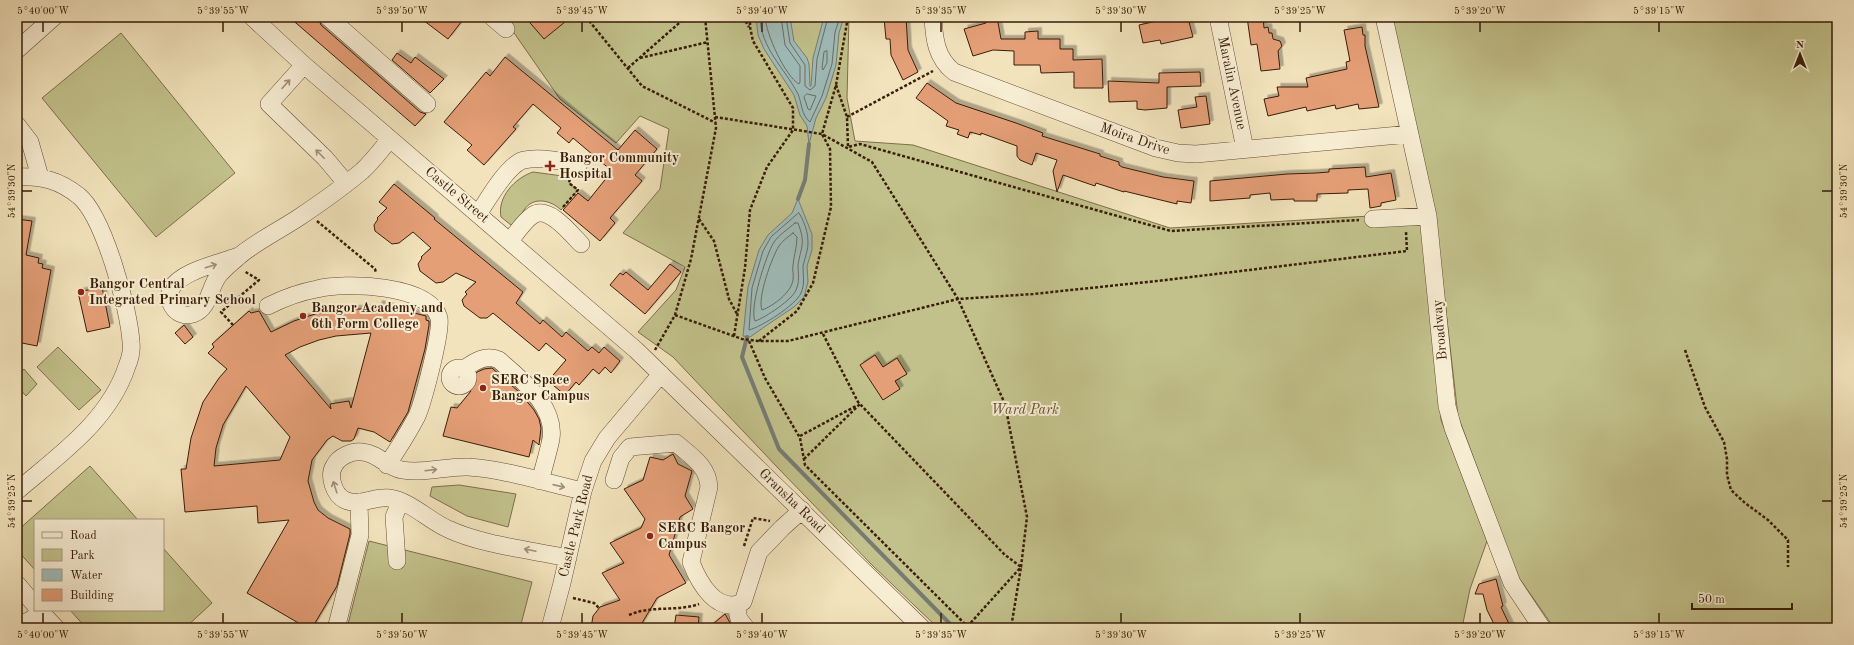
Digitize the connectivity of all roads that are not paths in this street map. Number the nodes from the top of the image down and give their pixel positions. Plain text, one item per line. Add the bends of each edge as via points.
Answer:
1 (328, 17) edge
2 (492, 17) edge
3 (933, 17) edge
4 (1218, 17) edge
5 (1384, 17) edge
6 (50, 18) edge
7 (254, 18) edge
8 (506, 29) dead end
9 (17, 50) edge
10 (304, 65) junction
11 (427, 104) dead end
12 (17, 125) edge
13 (1410, 134) junction
14 (390, 139) junction
15 (1245, 149) junction
16 (575, 171) road end
17 (17, 177) edge
18 (40, 177) junction
19 (346, 183) junction
20 (479, 213) junction
21 (1428, 216) junction
22 (1373, 219) road end
23 (510, 241) junction
24 (581, 244) dead end
25 (235, 260) road end
26 (268, 306) dead end
27 (655, 368) junction
28 (464, 369) dead end
29 (387, 465) junction
30 (614, 480) dead end
31 (540, 481) junction
32 (17, 491) edge
33 (583, 491) junction
34 (359, 502) junction
35 (400, 502) junction
36 (802, 510) junction
37 (568, 558) junction
38 (397, 561) dead end
39 (17, 584) edge
40 (34, 603) edge
41 (736, 606) junction
42 (37, 611) edge
43 (41, 611) edge
44 (17, 624) edge
45 (337, 625) dead end
46 (56, 628) edge
47 (550, 628) edge
48 (746, 628) edge
49 (922, 628) edge
50 (1542, 628) edge

1 - 11 street
2 - 8 street
3 - 15 street, Moira Drive via 934,40 945,65 954,72 1156,148 1196,154
4 - 15 street, Maralin Avenue
5 - 13 street, Broadway
6 - 9 street
7 - 10 street, Castle Street
10 - 14 street, Castle Street
19 -> 10 street via 325,158 269,104
12 - 18 street via 30,142
13 - 15 street, Moira Drive
13 - 21 street, Broadway
14 - 19 street via 363,171
14 - 20 street, Castle Street
16 - 20 street via 536,159 523,160 513,166
17 - 18 street
18 - 32 street via 64,186 80,197 99,227 121,293 131,342 127,367 97,420
19 - 25 street
20 - 23 street, Castle Street
21 - 22 street
21 - 50 street, Broadway via 1447,406 1453,428 1512,583
23 - 24 street via 535,214 543,212 556,220
23 - 27 street, Castle Street
26 - 29 street via 284,298 318,288 352,285 379,287 422,298 432,305 439,318 439,333 417,414 403,442
27 - 33 street, Castle Park Road via 593,461
27 - 36 street, Gransha Road
28 - 31 street via 492,356 538,396 548,412 551,437
29 -> 31 street via 418,472 467,467 489,469
34 -> 29 street via 344,500 335,492 332,477 334,466 343,456 352,452 375,454
30 - 41 street via 621,458 630,448 676,443 703,466 709,487 691,562 695,573 715,600 725,605
31 -> 33 street
33 - 37 street, Castle Park Road
34 - 35 street via 389,498
34 - 45 street via 360,535
37 -> 35 street via 479,540 448,529
35 - 38 street via 394,517
36 - 41 street via 759,552 743,602
36 - 49 street, Gransha Road
37 - 47 street, Castle Park Road
39 - 40 street
41 - 48 street via 739,619
42 - 44 street via 29,621
43 - 46 street

